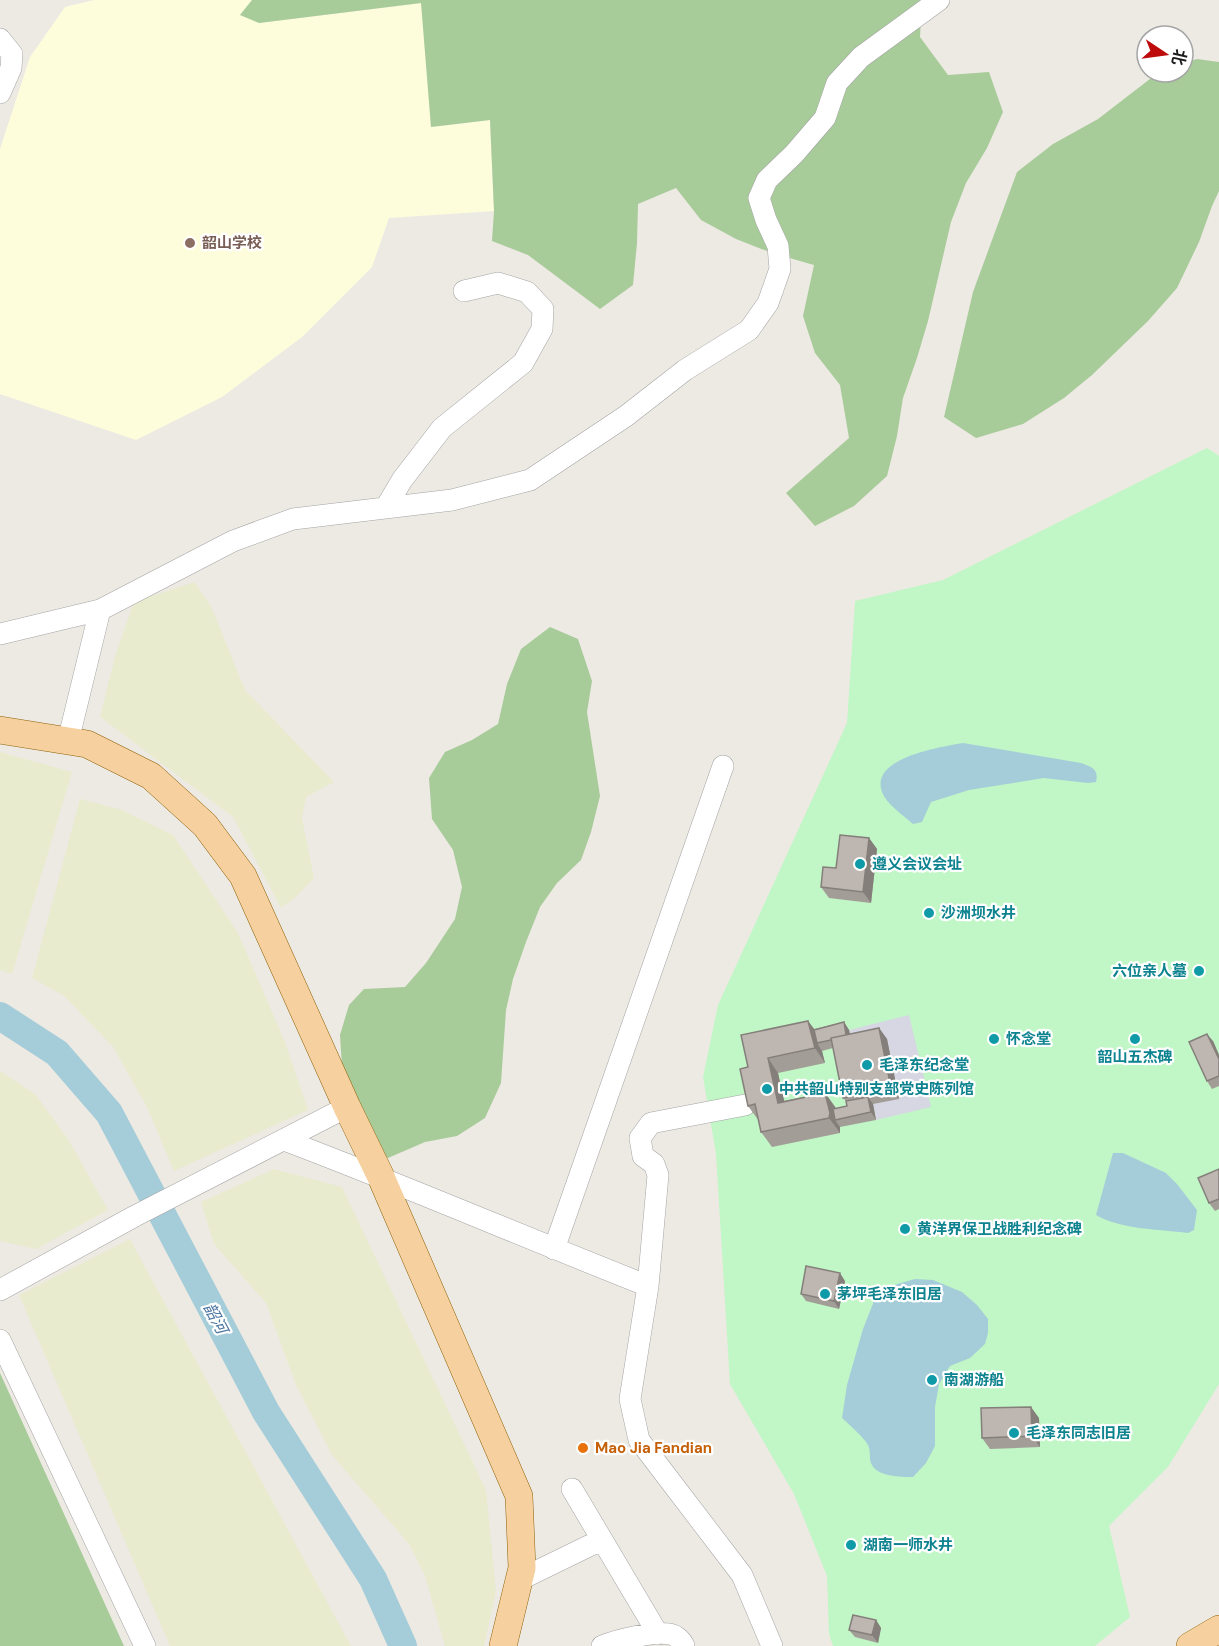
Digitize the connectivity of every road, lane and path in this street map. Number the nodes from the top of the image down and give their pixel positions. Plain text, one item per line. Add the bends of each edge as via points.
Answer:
1 (939, 0) edge
2 (0, 39) edge
3 (0, 93) edge
4 (464, 291) dead end
5 (386, 507) junction
6 (100, 610) junction
7 (0, 634) edge
8 (0, 730) edge
9 (68, 741) junction
10 (723, 766) dead end
11 (745, 1105) edge
12 (347, 1107) junction
13 (284, 1140) junction
14 (381, 1177) junction
15 (554, 1249) junction
16 (648, 1286) junction
17 (0, 1290) edge
18 (0, 1340) edge
19 (572, 1489) dead end
20 (601, 1540) junction
21 (519, 1580) junction
22 (1219, 1629) edge
23 (657, 1634) junction
24 (509, 1644) edge
25 (145, 1646) edge
26 (602, 1646) edge
27 (684, 1646) edge
28 (772, 1646) edge
29 (1190, 1646) edge

1 - 5 street via 861,57 837,83 825,118 767,180 759,198 778,246 780,269 768,303 749,330 685,370 626,416 530,480 452,500
2 - 3 street via 12,54 11,68
4 - 5 street via 498,283 527,292 543,309 542,330 523,363 442,428
5 - 6 street via 293,519 233,541
6 - 7 street
6 - 9 street
8 - 9 main road
9 - 12 main road via 87,744 151,777 220,843 243,876
10 - 15 street
11 - 16 street via 651,1123 640,1138 643,1156 654,1164 658,1175
12 - 13 street
12 - 14 main road
13 - 14 street
13 - 17 street
14 - 15 street
14 - 21 main road via 519,1496
15 - 16 street
16 - 28 street via 630,1399 639,1440 742,1575
18 - 25 street
19 - 20 street
20 - 21 street
20 - 23 street
21 - 24 main road
22 - 29 main road
23 - 26 street
23 - 27 street via 672,1634

